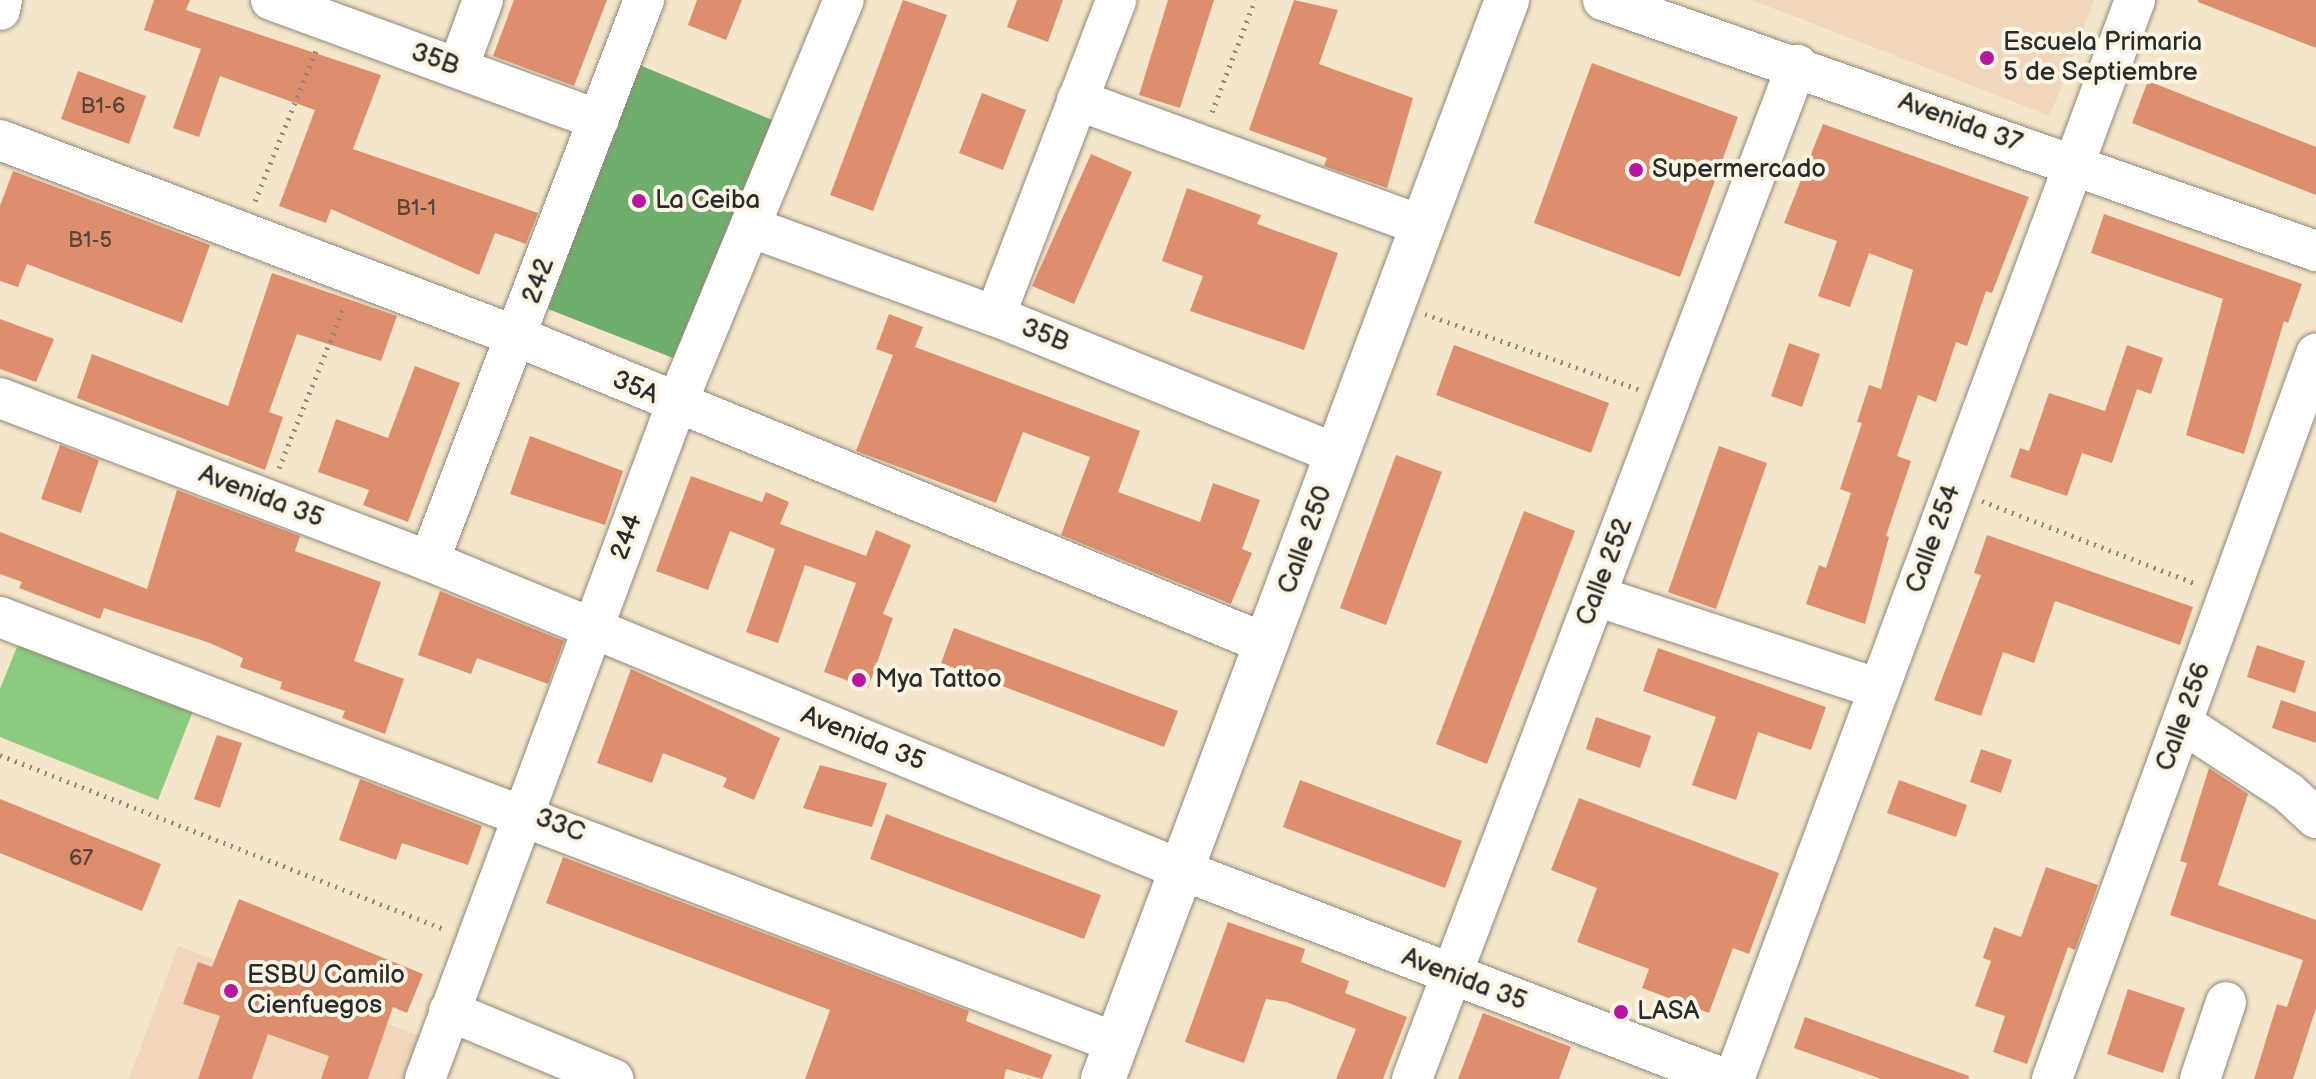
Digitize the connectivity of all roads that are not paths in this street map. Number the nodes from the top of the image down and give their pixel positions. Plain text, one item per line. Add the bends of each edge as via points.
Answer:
1 (2, 0) edge
2 (271, 0) edge
3 (483, 0) edge
4 (644, 0) edge
5 (844, 0) edge
6 (1116, 0) edge
7 (1507, 0) edge
8 (1603, 0) edge
9 (2135, 0) edge
10 (0, 10) edge
11 (1797, 65) junction
12 (458, 68) junction
13 (1077, 100) junction
14 (599, 120) junction
15 (0, 140) edge
16 (2072, 163) junction
17 (1423, 226) junction
18 (750, 227) junction
19 (2316, 251) edge
20 (995, 316) junction
21 (518, 337) junction
22 (2316, 354) edge
23 (0, 398) edge
24 (676, 405) junction
25 (1337, 454) junction
26 (429, 561) junction
27 (1596, 596) junction
28 (0, 617) edge
29 (593, 628) junction
30 (1267, 644) junction
31 (1879, 689) junction
32 (2182, 723) junction
33 (521, 811) junction
34 (2316, 818) edge
35 (1182, 870) junction
36 (1449, 975) junction
37 (2226, 1002) dead end
38 (449, 1011) junction
39 (1110, 1061) edge
40 (425, 1079) edge
41 (613, 1079) edge
42 (1412, 1079) edge
43 (1725, 1079) edge
44 (1734, 1079) edge
45 (2052, 1079) edge
46 (2200, 1079) edge

1 - 10 street
2 - 12 street, 35B
3 - 12 street
4 - 14 street, 242
5 - 18 street, 244
6 - 13 street
7 - 17 main road, Calle 250
8 - 11 street, Avenida 37
9 - 16 street, Calle 254
11 - 16 street, Avenida 37
11 - 27 street, Calle 252
12 - 14 street, 35B
13 - 17 street
13 - 20 street
14 - 21 street, 242
15 - 21 street, 35A
16 - 19 street, Avenida 37
16 - 31 street, Calle 254
17 - 25 main road, Calle 250
18 - 20 street, 35B
18 - 24 street, 244
20 - 25 street, 35B
21 - 24 street, 35A
21 - 26 street, 242
22 - 32 street, Calle 256
23 - 26 street, Avenida 35
24 - 29 street, 244
24 - 30 street, 35A
25 - 30 main road, Calle 250
26 - 29 street, Avenida 35
27 - 31 street
27 - 36 street, Calle 252
28 - 33 street, 33C
29 - 33 street, 244
29 - 35 street, Avenida 35
30 - 35 main road, Calle 250
31 - 44 street, Calle 254
32 - 34 street via 2288,792
32 - 45 street, Calle 256
33 - 38 street, 244
33 - 39 street, 33C
35 - 36 street, Avenida 35
35 - 39 main road, Calle 250
36 - 42 street, Calle 252
36 - 43 street, Avenida 35
37 - 46 street
38 - 40 street, 244
38 - 41 street

